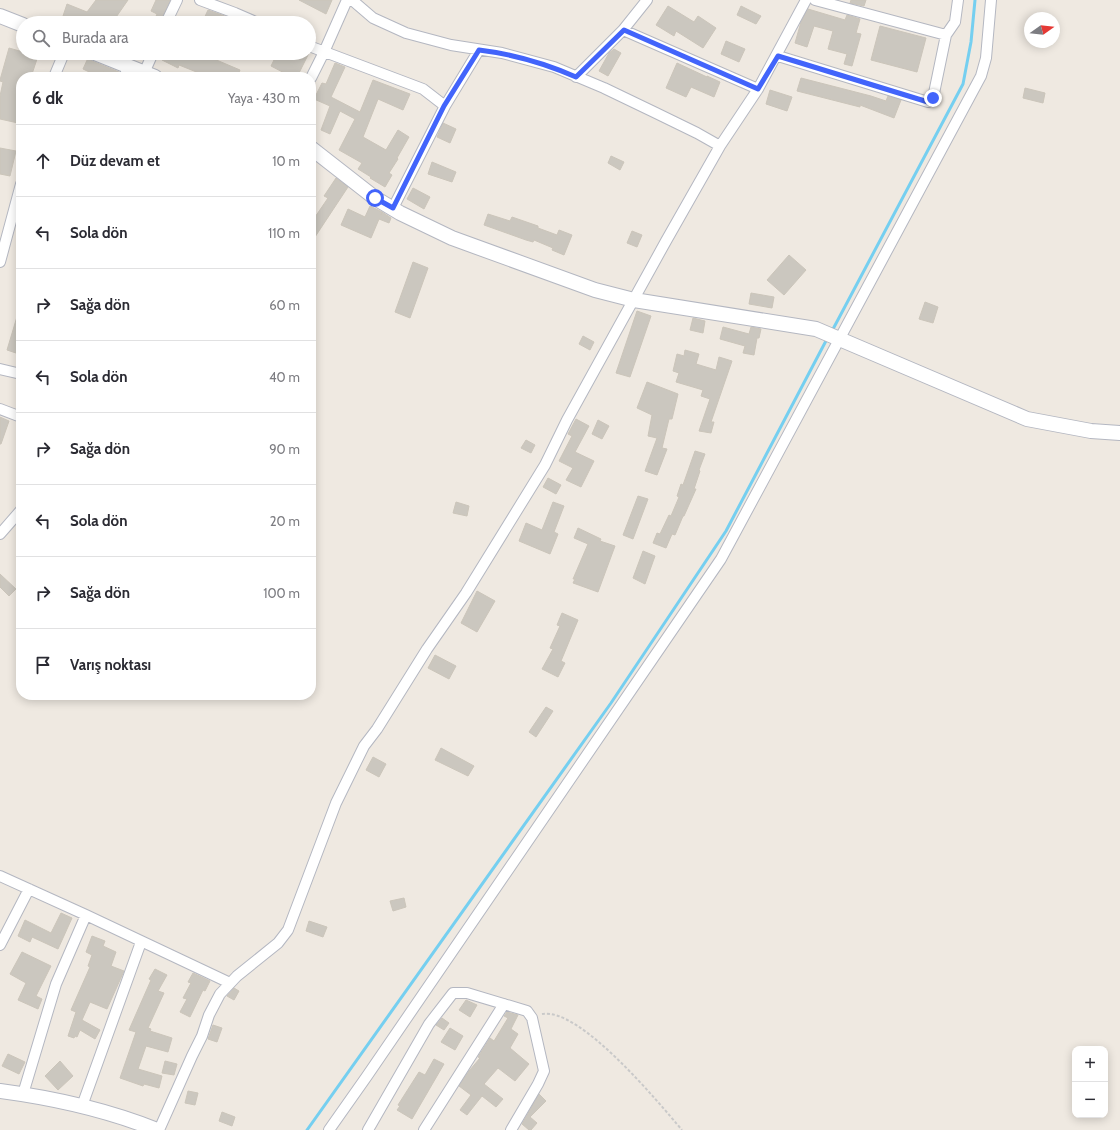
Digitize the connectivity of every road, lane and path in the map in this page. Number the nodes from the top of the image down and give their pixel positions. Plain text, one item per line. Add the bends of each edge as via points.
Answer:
1 (177, 0) edge
2 (200, 0) edge
3 (347, 0) edge
4 (352, 0) edge
5 (647, 0) edge
6 (806, 0) edge
7 (815, 0) edge
8 (958, 0) edge
9 (991, 0) edge
10 (0, 16) edge
11 (169, 16) edge
12 (242, 16) edge
13 (16, 22) edge
14 (624, 30) junction
15 (946, 35) junction
16 (316, 49) edge
17 (479, 50) junction
18 (324, 52) junction
19 (778, 56) junction
20 (61, 60) edge
21 (106, 60) edge
22 (152, 60) edge
23 (56, 72) edge
24 (126, 72) edge
25 (150, 72) edge
26 (314, 72) edge
27 (576, 77) junction
28 (758, 89) junction
29 (444, 106) junction
30 (720, 146) junction
31 (316, 152) edge
32 (16, 198) edge
33 (393, 208) junction
34 (3, 236) edge
35 (0, 262) edge
36 (634, 300) junction
37 (834, 338) junction
38 (0, 369) edge
39 (16, 371) edge
40 (0, 409) edge
41 (16, 415) edge
42 (1120, 433) edge
43 (16, 515) edge
44 (2, 528) edge
45 (0, 876) edge
46 (29, 889) junction
47 (86, 915) junction
48 (141, 942) junction
49 (0, 945) edge
50 (230, 983) junction
51 (504, 1004) junction
52 (532, 1018) junction
53 (0, 1090) edge
54 (23, 1094) junction
55 (82, 1106) junction
56 (158, 1130) edge
57 (329, 1130) edge
58 (368, 1130) edge
59 (424, 1130) edge
60 (511, 1130) edge
61 (682, 1130) edge

1 - 11 street
2 - 12 street
3 - 18 street
4 - 17 street via 373,18 406,33
5 - 14 street
6 - 19 street
7 - 15 street
8 - 15 street via 955,22
9 - 37 street via 986,58 981,76
10 - 13 street
14 - 27 street
14 - 28 street
15 - 19 street via 933,98 928,102
16 - 18 street
17 - 27 street via 522,58 554,67
17 - 29 street
18 - 26 street
18 - 29 street via 423,89
19 - 28 street
20 - 23 street
21 - 24 street
22 - 25 street
27 - 30 street via 656,113
28 - 30 street
29 - 33 street
30 - 36 street
31 - 33 street via 375,198
32 - 34 street
33 - 36 street via 452,238 595,290
34 - 35 street
36 - 37 street via 816,329
36 - 50 street via 567,420 538,478 466,593 364,746 336,803 288,930 278,943
37 - 42 street via 1027,419 1091,431
37 - 57 street via 721,558
38 - 39 street
40 - 41 street
43 - 44 street
45 - 46 street
46 - 47 street
46 - 49 street
47 - 48 street
47 - 54 street via 56,984
48 - 50 street
48 - 55 street
50 - 56 street via 220,994 209,1015 202,1036
51 - 52 street via 526,1011
51 - 58 street via 467,993 453,993 429,1024
51 - 59 street
52 - 60 street via 544,1071
52 - 61 path via 543,1013 557,1015 592,1036 639,1081
53 - 54 street
54 - 55 street
55 - 56 street via 134,1120

